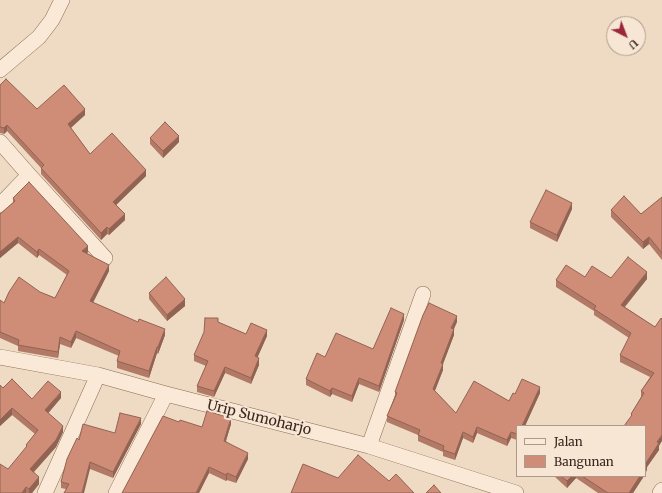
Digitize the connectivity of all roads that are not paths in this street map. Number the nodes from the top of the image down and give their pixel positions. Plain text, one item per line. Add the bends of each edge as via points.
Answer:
1 (62, 0) edge
2 (0, 70) edge
3 (0, 142) edge
4 (29, 175) junction
5 (0, 205) edge
6 (105, 258) dead end
7 (423, 294) dead end
8 (0, 357) edge
9 (98, 375) junction
10 (166, 394) junction
11 (369, 446) junction
12 (662, 490) edge
13 (44, 493) edge
14 (116, 493) edge
15 (516, 493) edge
16 (660, 493) edge

1 - 2 street via 52,20 39,37
3 - 4 street
4 - 5 street
4 - 6 street
7 - 11 street
8 - 9 street, Urip Sumoharjo
9 - 10 street, Urip Sumoharjo
9 - 13 street
10 - 11 street, Urip Sumoharjo
10 - 14 street
11 - 15 street, Urip Sumoharjo
12 - 16 street

